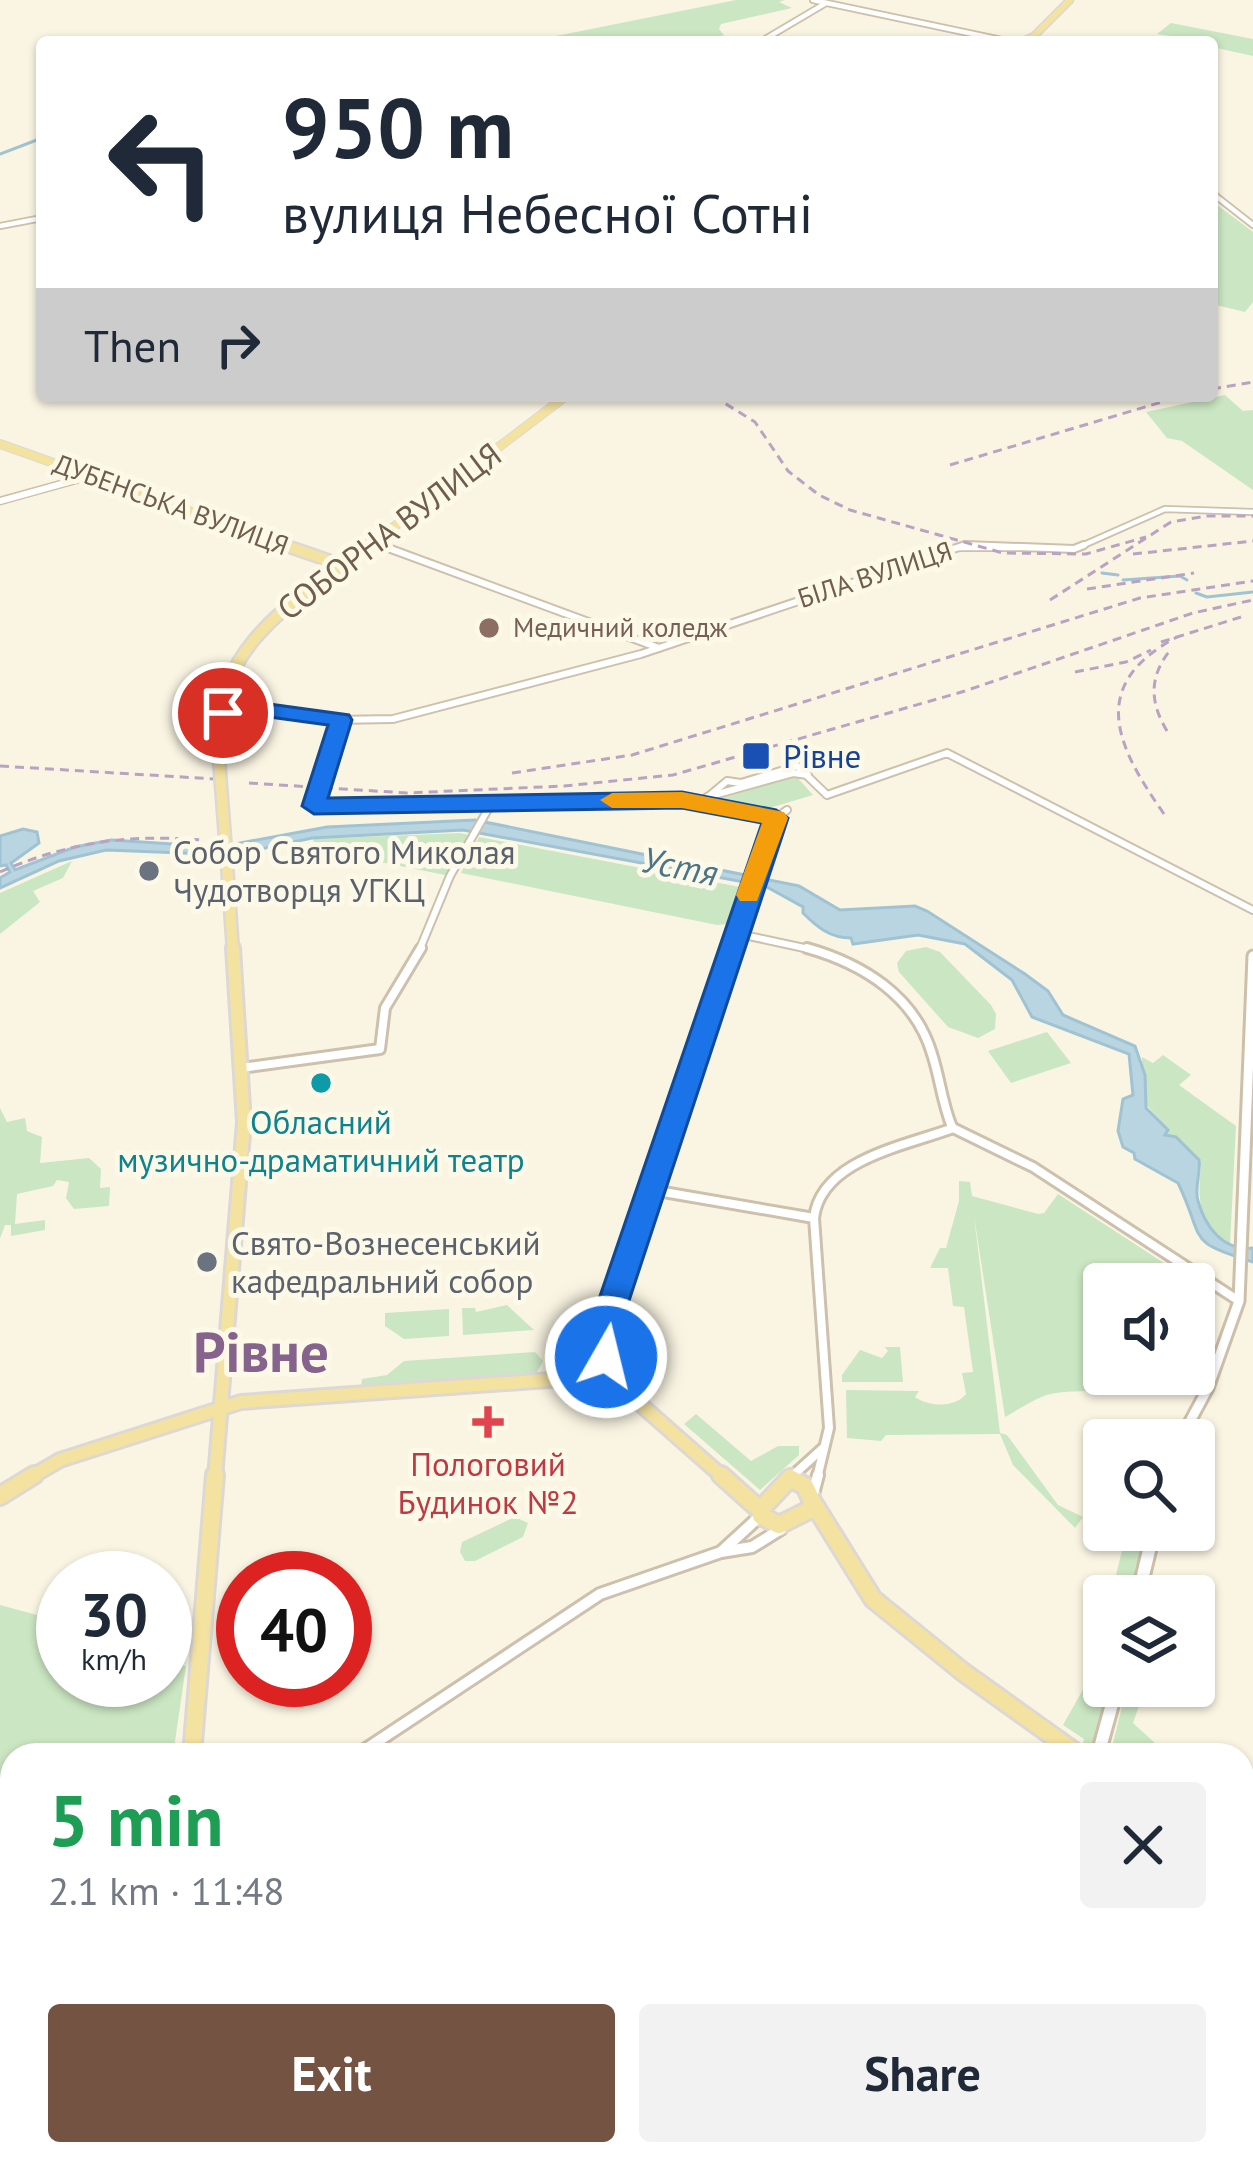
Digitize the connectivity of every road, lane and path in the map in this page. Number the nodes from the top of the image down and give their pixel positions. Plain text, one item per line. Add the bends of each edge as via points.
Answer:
1 (813, 0) edge
2 (1072, 0) edge
3 (826, 3) edge
4 (770, 36) edge
5 (984, 36) edge
6 (1042, 36) edge
7 (1218, 198) edge
8 (36, 219) edge
9 (1253, 225) edge
10 (0, 226) edge
11 (558, 402) edge
12 (0, 444) edge
13 (90, 476) junction
14 (0, 501) edge
15 (1253, 512) edge
16 (374, 542) junction
17 (342, 565) junction
18 (643, 644) junction
19 (661, 648) junction
20 (641, 654) junction
21 (217, 714) junction
22 (341, 720) junction
23 (694, 802) junction
24 (492, 803) junction
25 (787, 810) dead end
26 (776, 818) junction
27 (1253, 910) edge
28 (735, 933) junction
29 (1253, 956) edge
30 (241, 1068) junction
31 (952, 1128) junction
32 (652, 1190) junction
33 (814, 1218) junction
34 (1239, 1301) junction
35 (1253, 1309) edge
36 (604, 1331) junction
37 (588, 1360) junction
38 (590, 1378) junction
39 (562, 1379) junction
40 (616, 1385) junction
41 (222, 1408) junction
42 (1191, 1419) edge
43 (824, 1448) junction
44 (790, 1478) junction
45 (0, 1496) edge
46 (812, 1500) junction
47 (761, 1513) junction
48 (787, 1524) junction
49 (721, 1552) junction
50 (1111, 1707) edge
51 (193, 1743) edge
52 (374, 1743) edge
53 (1062, 1743) edge
54 (1100, 1743) edge

1 - 3 main road
2 - 6 main road
3 - 4 main road
3 - 5 main road
7 - 9 main road
8 - 10 main road
11 - 16 main road, СОБОРНА ВУЛИЦЯ
12 - 13 main road, ДУБЕНСЬКА ВУЛИЦЯ
13 - 14 main road
13 - 17 main road, ДУБЕНСЬКА ВУЛИЦЯ
15 - 19 street, БІЛА ВУЛИЦЯ via 1165,509 1074,549 967,545
16 - 17 main road, СОБОРНА ВУЛИЦЯ
16 - 18 street
17 - 21 main road, СОБОРНА ВУЛИЦЯ via 248,643
18 - 19 street
18 - 20 street
19 - 20 street, БІЛА ВУЛИЦЯ
20 - 22 street, БІЛА ВУЛИЦЯ via 393,719
21 - 22 street, БІЛА ВУЛИЦЯ via 262,710
21 - 30 main road, СОБОРНА ВУЛИЦЯ, bridge
22 - 24 street via 314,806
23 - 24 street
23 - 26 street
23 - 27 street via 735,779 792,766 827,795 947,753
24 - 30 street via 389,1001 380,1049
25 - 26 street
26 - 28 street
28 - 31 street via 826,953 890,988 928,1040
28 - 32 street
28 - 37 street
29 - 34 main road
30 - 41 main road, СОБОРНА ВУЛИЦЯ via 244,1122
31 - 33 street via 837,1174
31 - 34 street via 1033,1167
32 - 33 street
32 - 36 street
33 - 43 street
34 - 35 main road
34 - 42 main road
36 - 38 street
36 - 40 street
37 - 38 street
37 - 39 street
38 - 39 main road
38 - 40 main road
39 - 41 main road
40 - 47 main road
41 - 45 main road via 53,1463
41 - 51 main road, СОБОРНА ВУЛИЦЯ
43 - 44 street
43 - 46 street
44 - 46 main road
44 - 47 main road
46 - 48 main road
46 - 53 main road via 873,1598
47 - 48 main road
47 - 49 street
48 - 49 street via 752,1547
49 - 52 street via 600,1594
50 - 54 main road

